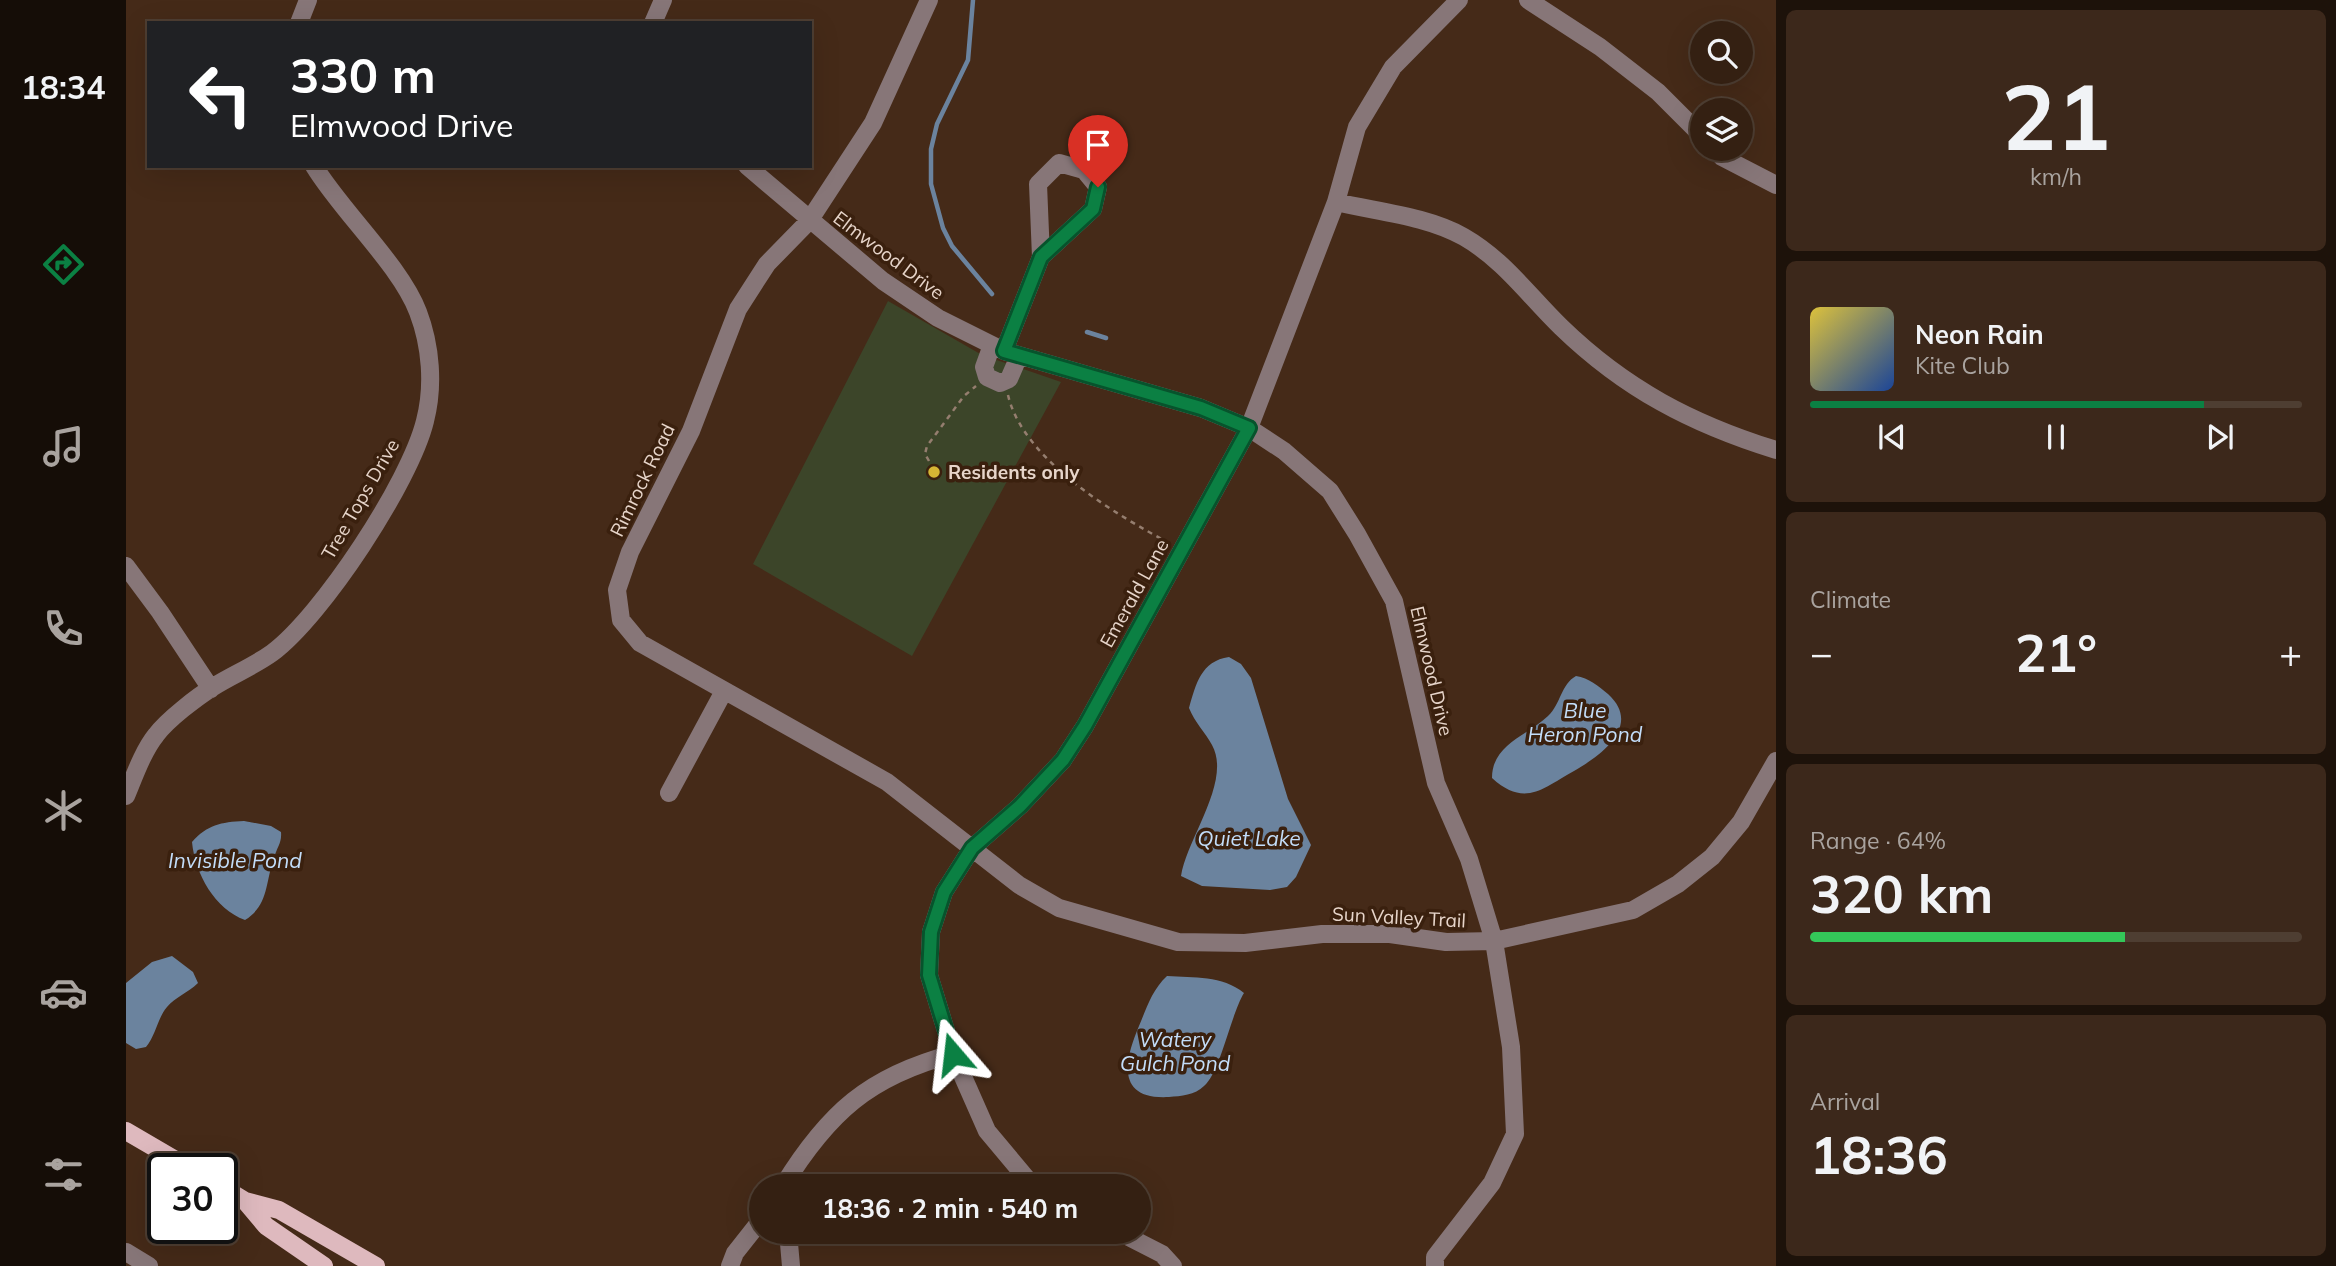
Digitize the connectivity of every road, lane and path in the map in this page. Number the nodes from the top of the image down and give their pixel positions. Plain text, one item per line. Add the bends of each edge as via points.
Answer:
1 (308, 0) edge
2 (663, 0) edge
3 (929, 0) edge
4 (1459, 0) edge
5 (1528, 0) edge
6 (300, 21) edge
7 (654, 21) edge
8 (1690, 124) edge
9 (1731, 161) edge
10 (315, 168) edge
11 (749, 168) edge
12 (1776, 185) edge
13 (1336, 202) junction
14 (809, 220) junction
15 (1041, 257) junction
16 (1001, 364) junction
17 (1249, 428) junction
18 (1776, 450) edge
19 (929, 460) dead end
20 (1182, 550) junction
21 (126, 566) edge
22 (211, 688) junction
23 (724, 691) junction
24 (1776, 761) edge
25 (669, 793) dead end
26 (126, 796) edge
27 (972, 848) junction
28 (1494, 941) junction
29 (953, 1054) junction
30 (126, 1131) edge
31 (164, 1153) edge
32 (791, 1174) edge
33 (1022, 1174) edge
34 (238, 1197) edge
35 (245, 1201) junction
36 (749, 1235) edge
37 (789, 1244) edge
38 (1142, 1244) edge
39 (126, 1252) edge
40 (149, 1266) edge
41 (324, 1266) edge
42 (376, 1266) edge
43 (730, 1266) edge
44 (791, 1266) edge
45 (1173, 1266) edge
46 (1435, 1266) edge

1 - 6 street
2 - 7 street
3 - 14 street, Rimrock Road via 873,122
4 - 13 street, Emerald Lane via 1393,68 1364,115
5 - 8 street via 1600,47 1658,92
9 - 12 street
10 - 22 street, Tree Tops Drive via 418,311 431,365 425,422 402,474 313,616 272,653
11 - 14 street, Elmwood Drive
13 - 17 street, Emerald Lane
13 - 18 street via 1436,224 1464,237 1495,258 1560,326 1637,388 1687,419
14 - 16 street, Elmwood Drive via 883,281
14 - 23 street, Rimrock Road via 767,264 738,309 691,431 630,552 617,590 621,620 639,643
15 - 15 street via 1093,209 1098,187 1084,170 1059,163 1038,184
15 - 16 street
16 - 17 street, Elmwood Drive via 1201,408
16 - 19 path via 948,416 928,446 925,454
16 - 20 path via 1019,424 1056,465 1127,522
17 - 20 street, Emerald Lane
17 - 28 street, Elmwood Drive via 1284,450 1330,491 1394,601 1436,783 1469,859
20 - 27 street, Emerald Lane via 1063,760
21 - 22 street
22 - 26 street, Tree Tops Drive via 155,735
23 - 25 street
23 - 27 street, Rimrock Road via 887,782
24 - 28 street, Sun Valley Trail via 1741,822 1712,857 1678,884 1633,910
27 - 28 street, Sun Valley Trail via 1018,885 1059,908 1178,942 1245,943 1322,934
27 - 29 street, Emerald Lane via 944,892 931,932 929,975
28 - 46 street, Elmwood Drive via 1511,1047 1515,1134 1492,1183 1435,1257
29 - 32 street via 913,1064 862,1091 822,1130
29 - 33 street, Emerald Lane via 987,1131
30 - 31 main road
34 - 35 main road
35 - 41 main road via 265,1226
35 - 42 main road via 275,1208
36 - 43 street
37 - 44 street
38 - 45 street
39 - 40 street

